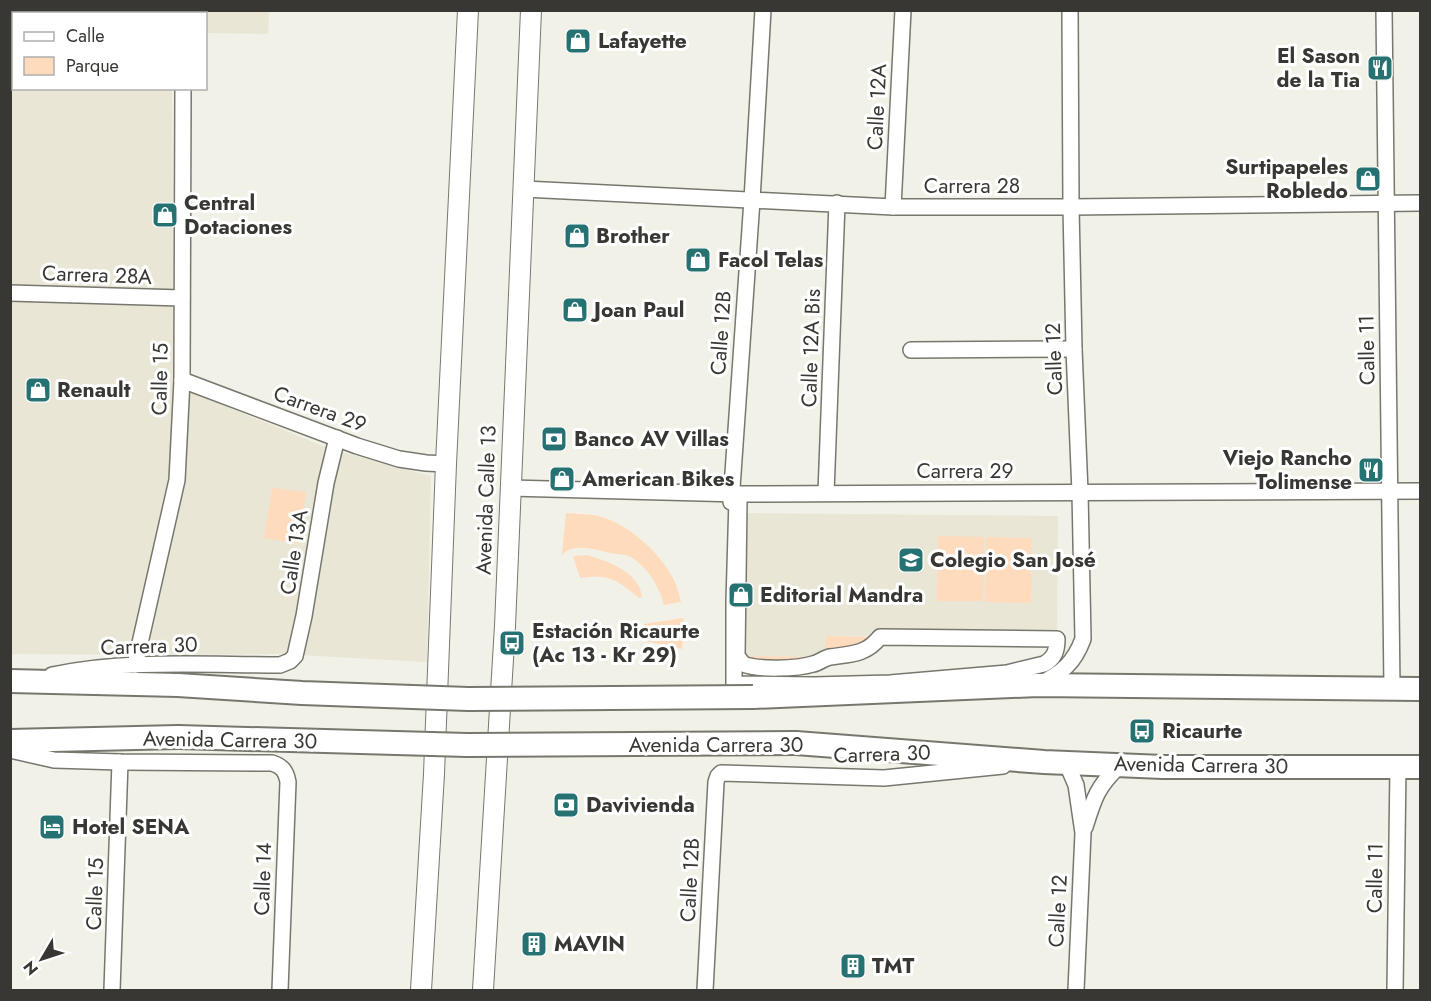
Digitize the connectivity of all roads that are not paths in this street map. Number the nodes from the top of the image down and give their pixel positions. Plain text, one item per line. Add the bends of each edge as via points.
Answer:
1 (468, 10) edge
2 (531, 10) edge
3 (763, 10) edge
4 (903, 10) edge
5 (1070, 10) edge
6 (1384, 10) edge
7 (183, 90) edge
8 (524, 189) junction
9 (752, 200) junction
10 (837, 203) junction
11 (1386, 203) junction
12 (1420, 203) edge
13 (892, 207) junction
14 (1071, 207) junction
15 (10, 293) edge
16 (182, 298) junction
17 (911, 350) dead end
18 (1074, 350) junction
19 (182, 380) junction
20 (337, 438) junction
21 (446, 464) junction
22 (510, 488) junction
23 (1420, 491) edge
24 (1080, 492) junction
25 (1391, 492) junction
26 (826, 493) junction
27 (731, 494) junction
28 (739, 513) joint
29 (728, 658) dead end
30 (135, 665) junction
31 (280, 665) joint
32 (15, 682) edge
33 (1038, 685) junction
34 (1392, 688) junction
35 (1420, 689) edge
36 (10, 741) edge
37 (10, 750) edge
38 (120, 762) junction
39 (1055, 762) junction
40 (1119, 765) junction
41 (1398, 766) junction
42 (1420, 766) edge
43 (721, 772) joint
44 (1083, 833) junction
45 (112, 990) edge
46 (280, 990) edge
47 (421, 990) edge
48 (483, 990) edge
49 (705, 990) edge
50 (1076, 990) edge
51 (1395, 990) edge

1 - 21 main road, Avenida Calle 13
2 - 8 main road, Avenida Calle 13
3 - 9 street, Calle 12B
4 - 13 street, Calle 12A
5 - 14 street, Calle 12
6 - 11 street, Calle 11
7 - 16 street, Calle 15
8 - 9 street, Carrera 28
8 - 22 main road, Avenida Calle 13
9 - 10 street, Carrera 28
9 - 27 street, Calle 12B
10 - 13 street, Carrera 28
10 - 26 street, Calle 12A Bis
11 - 12 street, Carrera 28
11 - 14 street, Carrera 28
11 - 25 street, Calle 11
13 - 14 street, Carrera 28
14 - 18 street, Calle 12
15 - 16 street, Carrera 28A
16 - 19 street, Calle 15
17 - 18 street
18 - 24 street, Calle 12
19 - 20 street, Carrera 29
19 - 30 street, Calle 15 via 177,480
20 - 21 street, Carrera 29 via 399,459
20 - 31 street, Calle 13A via 295,656
21 - 47 main road, Avenida Calle 13
22 - 27 street, Carrera 29
22 - 48 main road, Avenida Calle 13
23 - 25 street, Carrera 29
24 - 25 street, Carrera 29
24 - 26 street, Carrera 29
24 - 33 street, Calle 12 via 1083,639 1077,655 1066,667
25 - 34 street, Calle 11
26 - 27 street, Carrera 29
27 - 29 street, Calle 12B
28 - 28 street via 737,499 734,684 890,683 1007,673 1044,664 1057,650 1057,639 880,637 864,651 826,657 810,665 743,664 737,656
30 - 31 street, Carrera 30
30 - 32 street, Carrera 30 via 92,668
32 - 33 highway, bridge via 178,685 468,699 753,698
33 - 34 highway
34 - 35 highway
36 - 39 highway, Avenida Carrera 30, bridge via 178,737 467,745 796,743
37 - 38 street via 54,760
38 - 45 street, Calle 15
38 - 46 street, Calle 14 via 272,763 284,769 288,782
39 - 40 highway, Avenida Carrera 30
39 - 43 street, Carrera 30 via 884,778
39 - 44 street, Calle 12 via 1076,785
40 - 41 highway, Avenida Carrera 30
40 - 44 street, Calle 12 via 1095,795
41 - 42 highway, Avenida Carrera 30
41 - 51 street, Calle 11
43 - 49 street, Calle 12B via 716,782
44 - 50 street, Calle 12

